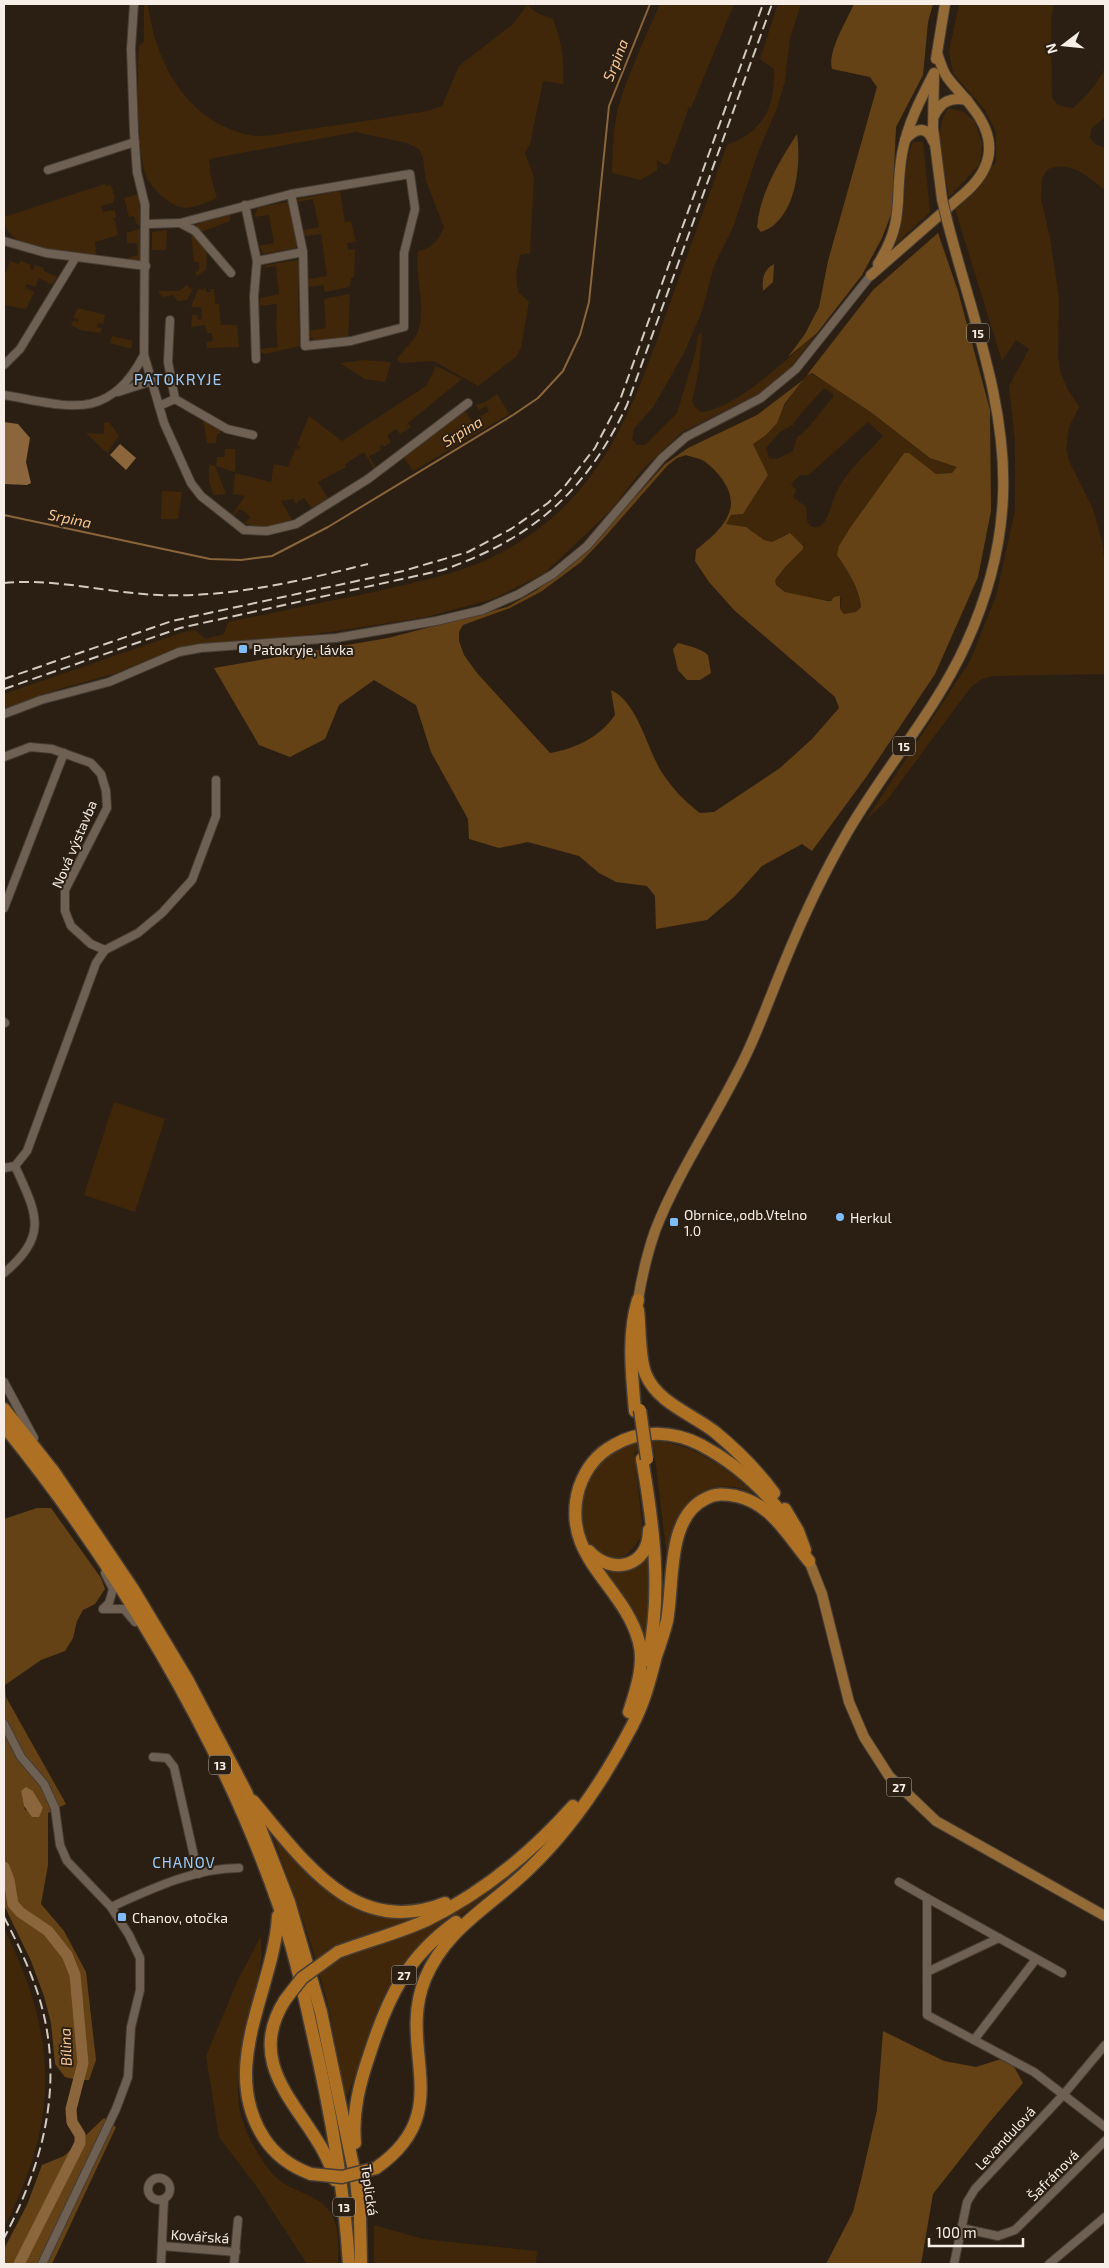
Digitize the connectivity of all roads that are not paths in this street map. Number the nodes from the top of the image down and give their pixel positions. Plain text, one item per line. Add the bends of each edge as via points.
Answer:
1 (134, 4) edge
2 (945, 4) edge
3 (937, 53) junction
4 (934, 73) junction
5 (967, 100) junction
6 (933, 119) junction
7 (905, 140) junction
8 (135, 142) junction
9 (934, 144) junction
10 (48, 170) dead end
11 (291, 194) junction
12 (245, 205) junction
13 (180, 223) junction
14 (146, 224) junction
15 (4, 240) edge
16 (304, 252) junction
17 (76, 257) junction
18 (256, 262) junction
19 (146, 266) junction
20 (231, 273) dead end
21 (871, 275) junction
22 (170, 320) dead end
23 (144, 355) junction
24 (256, 359) dead end
25 (4, 364) edge
26 (152, 381) junction
27 (116, 393) junction
28 (4, 395) edge
29 (175, 399) junction
30 (468, 403) dead end
31 (159, 406) junction
32 (254, 435) dead end
33 (4, 714) edge
34 (64, 753) junction
35 (4, 756) edge
36 (216, 780) dead end
37 (4, 908) edge
38 (105, 950) junction
39 (14, 1166) junction
40 (4, 1168) edge
41 (4, 1273) edge
42 (638, 1305) junction
43 (4, 1382) edge
44 (4, 1409) edge
45 (4, 1426) edge
46 (645, 1459) junction
47 (54, 1472) junction
48 (72, 1516) junction
49 (582, 1544) junction
50 (809, 1561) junction
51 (656, 1657) junction
52 (188, 1704) junction
53 (630, 1712) junction
54 (4, 1724) edge
55 (153, 1757) dead end
56 (246, 1792) junction
57 (563, 1831) junction
58 (521, 1859) junction
59 (239, 1868) dead end
60 (198, 1874) junction
61 (899, 1882) dead end
62 (927, 1898) junction
63 (279, 1906) junction
64 (111, 1907) junction
65 (1105, 1916) edge
66 (999, 1938) junction
67 (1036, 1959) junction
68 (927, 1972) junction
69 (1062, 1973) dead end
70 (974, 2040) junction
71 (1105, 2045) edge
72 (1064, 2094) junction
73 (1105, 2126) edge
74 (1105, 2141) edge
75 (343, 2149) junction
76 (356, 2180) junction
77 (164, 2199) dead end
78 (1105, 2217) edge
79 (238, 2220) dead end
80 (961, 2228) junction
81 (162, 2246) junction
82 (236, 2252) junction
83 (42, 2264) edge
84 (161, 2264) edge
85 (234, 2264) edge
86 (348, 2264) edge
87 (360, 2264) edge
88 (954, 2264) edge
89 (1049, 2264) edge

1 - 8 street via 131,50
2 - 3 main road, 15
3 - 4 main road, 15
3 - 5 main road via 948,79
4 - 6 main road, 15
4 - 7 main road
5 - 6 main road via 953,98 945,102 939,106
5 - 21 main road via 987,134 989,153 983,173 967,192
6 - 9 main road, 15
7 - 9 main road via 914,131 923,130 931,136
7 - 21 main road via 897,222 891,241
8 - 10 street
8 - 14 street
9 - 42 main road, 15, bridge via 947,220 993,386 1002,446 1001,520 988,583 966,645 953,669 868,798 824,876 736,1078 667,1204 646,1261
11 - 12 street
11 - 16 street
11 - 16 street via 410,174 415,209 404,253 404,327 351,341 305,346
12 - 13 street
12 - 18 street
13 - 14 street
13 - 20 street via 195,231
14 - 19 street
15 - 17 street via 46,253
16 - 18 street
17 - 19 street
17 - 25 street via 20,349
18 - 24 street
19 - 23 street
21 - 33 street via 796,370 761,398 686,437 662,458 587,546 552,574 519,594 473,612 336,638 179,652 110,682 41,700
22 - 29 street via 168,362
23 - 26 street
23 - 27 street
26 - 27 street
26 - 31 street
27 - 28 street via 94,404 76,406
29 - 31 street
29 - 32 street via 227,429
30 - 31 street via 368,479 296,524 268,531 244,530 201,496 191,483
34 - 35 street, Nová výstavba via 30,747
34 - 37 street
34 - 38 street, Nová výstavba via 91,763 101,774 106,792 107,808 65,890 65,911 71,926 91,944
36 - 38 street via 216,816 192,880 162,913 138,933
38 - 39 street via 96,964 27,1151
39 - 40 street
39 - 41 street via 35,1214 32,1240 21,1258
42 - 46 highway, bridge via 637,1410
42 - 50 highway via 642,1359 650,1383 657,1393 715,1432 760,1474 798,1531
43 - 47 street
44 - 47 highway, 13
45 - 48 highway, 13
46 - 49 highway via 642,1479 649,1533 644,1551 630,1563 612,1566 598,1560
46 - 51 highway via 658,1530 660,1562 662,1600
46 - 53 highway via 654,1531 656,1591 649,1658
47 - 56 highway, 13 via 159,1632
48 - 52 highway, 13
48 - 52 street via 78,1532 113,1589 109,1603 103,1609 124,1609 132,1615 176,1692
49 - 50 highway via 575,1511 580,1486 591,1466 604,1451 621,1441 641,1435 662,1434 686,1438 703,1446 749,1477 781,1512
49 - 53 highway via 591,1564 620,1601 639,1642 640,1671
50 - 51 highway via 779,1522 762,1507 726,1494 705,1498 689,1511 679,1531 666,1622
50 - 65 main road, 27 via 822,1594 849,1702 864,1737 889,1776 936,1822
51 - 57 highway, 27 via 644,1700 607,1773
52 - 63 highway, 13 via 232,1791
53 - 58 highway via 605,1761 577,1802
54 - 64 street via 21,1757 44,1784 55,1808 60,1845 67,1861
55 - 60 street via 167,1758 174,1767
56 - 58 highway via 287,1843 321,1877 351,1898 382,1910 401,1913 433,1907 467,1893
56 - 75 highway, 13 via 305,1952 322,2021
57 - 63 highway, bridge via 528,1870 455,1931 440,1950 418,1996 421,2080 418,2112 410,2133 397,2152 376,2168 342,2177 311,2174 286,2161 267,2142 254,2119 246,2074 250,2034 274,1953
57 - 76 highway, 27 via 526,1867 433,1941 404,1975 389,2000 358,2092 354,2130
58 - 86 highway, bridge via 465,1899 426,1920 338,1952 302,1978 277,2014 272,2032 273,2067 281,2086 316,2138 332,2170
59 - 60 street via 217,1868
60 - 64 street
61 - 62 street
62 - 66 street
62 - 68 street
63 - 75 highway, 13 via 329,2106
64 - 83 street via 140,1958 140,1990 131,2027 128,2077
66 - 67 street
66 - 68 street
67 - 69 street
67 - 70 street
68 - 70 street via 927,2016
70 - 72 street via 1034,2072
71 - 72 street, Levandulová
72 - 73 street
72 - 80 street, Levandulová via 975,2189 967,2202
74 - 80 street, Šafránová via 1015,2230 998,2236
75 - 76 highway, Teplická / 13
75 - 86 highway, Teplická / 13
76 - 87 highway, Teplická / 13
77 - 81 street
78 - 89 street
79 - 82 street
80 - 88 street, Levandulová
81 - 82 street, Kovářská
81 - 84 street
82 - 85 street

